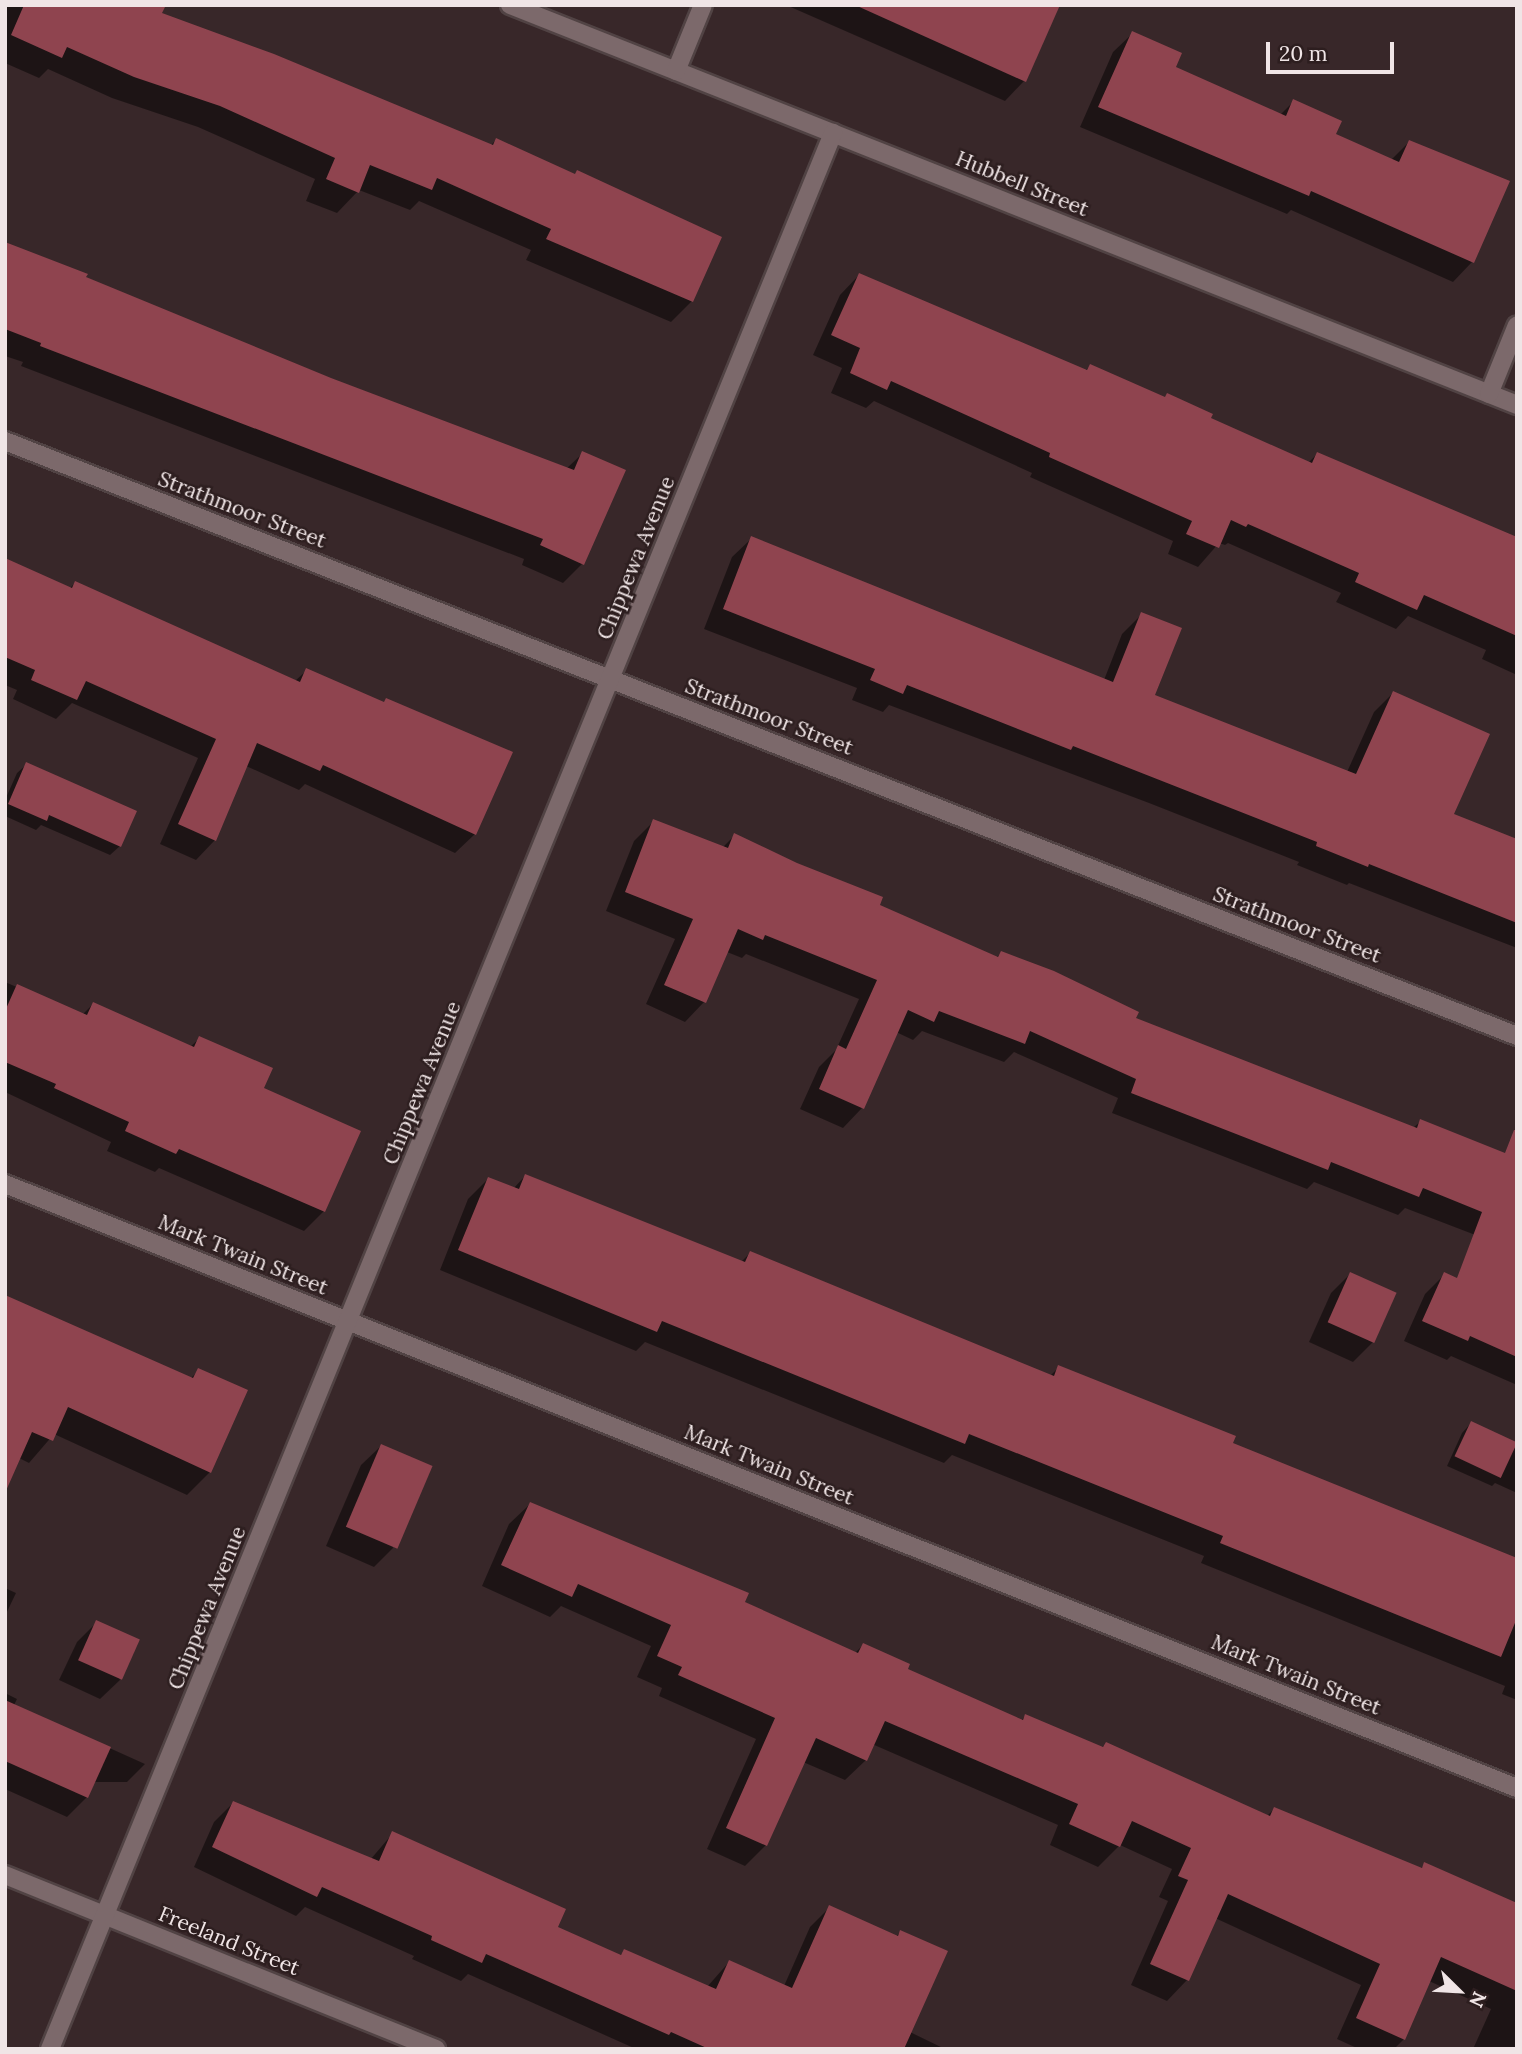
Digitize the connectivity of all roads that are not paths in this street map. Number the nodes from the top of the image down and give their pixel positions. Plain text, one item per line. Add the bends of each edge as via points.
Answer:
1 (510, 5) edge
2 (703, 5) edge
3 (676, 71) junction
4 (833, 133) junction
5 (1517, 325) edge
6 (1489, 394) junction
7 (1517, 405) edge
8 (5, 441) edge
9 (611, 680) junction
10 (1517, 1036) edge
11 (5, 1184) edge
12 (349, 1322) junction
13 (1517, 1788) edge
14 (5, 1875) edge
15 (106, 1915) junction
16 (50, 2049) edge
17 (436, 2049) edge

1 - 3 street, Hubbell Street
2 - 3 street
3 - 4 street, Hubbell Street
4 - 6 street, Hubbell Street
4 - 9 street, Chippewa Avenue
5 - 6 street
6 - 7 street, Hubbell Street
8 - 9 street, Strathmoor Street
9 - 10 street, Strathmoor Street
9 - 12 street, Chippewa Avenue
11 - 12 street, Mark Twain Street
12 - 13 street, Mark Twain Street
12 - 15 street, Chippewa Avenue
14 - 15 street, Freeland Street
15 - 16 street, Chippewa Avenue
15 - 17 street, Freeland Street

